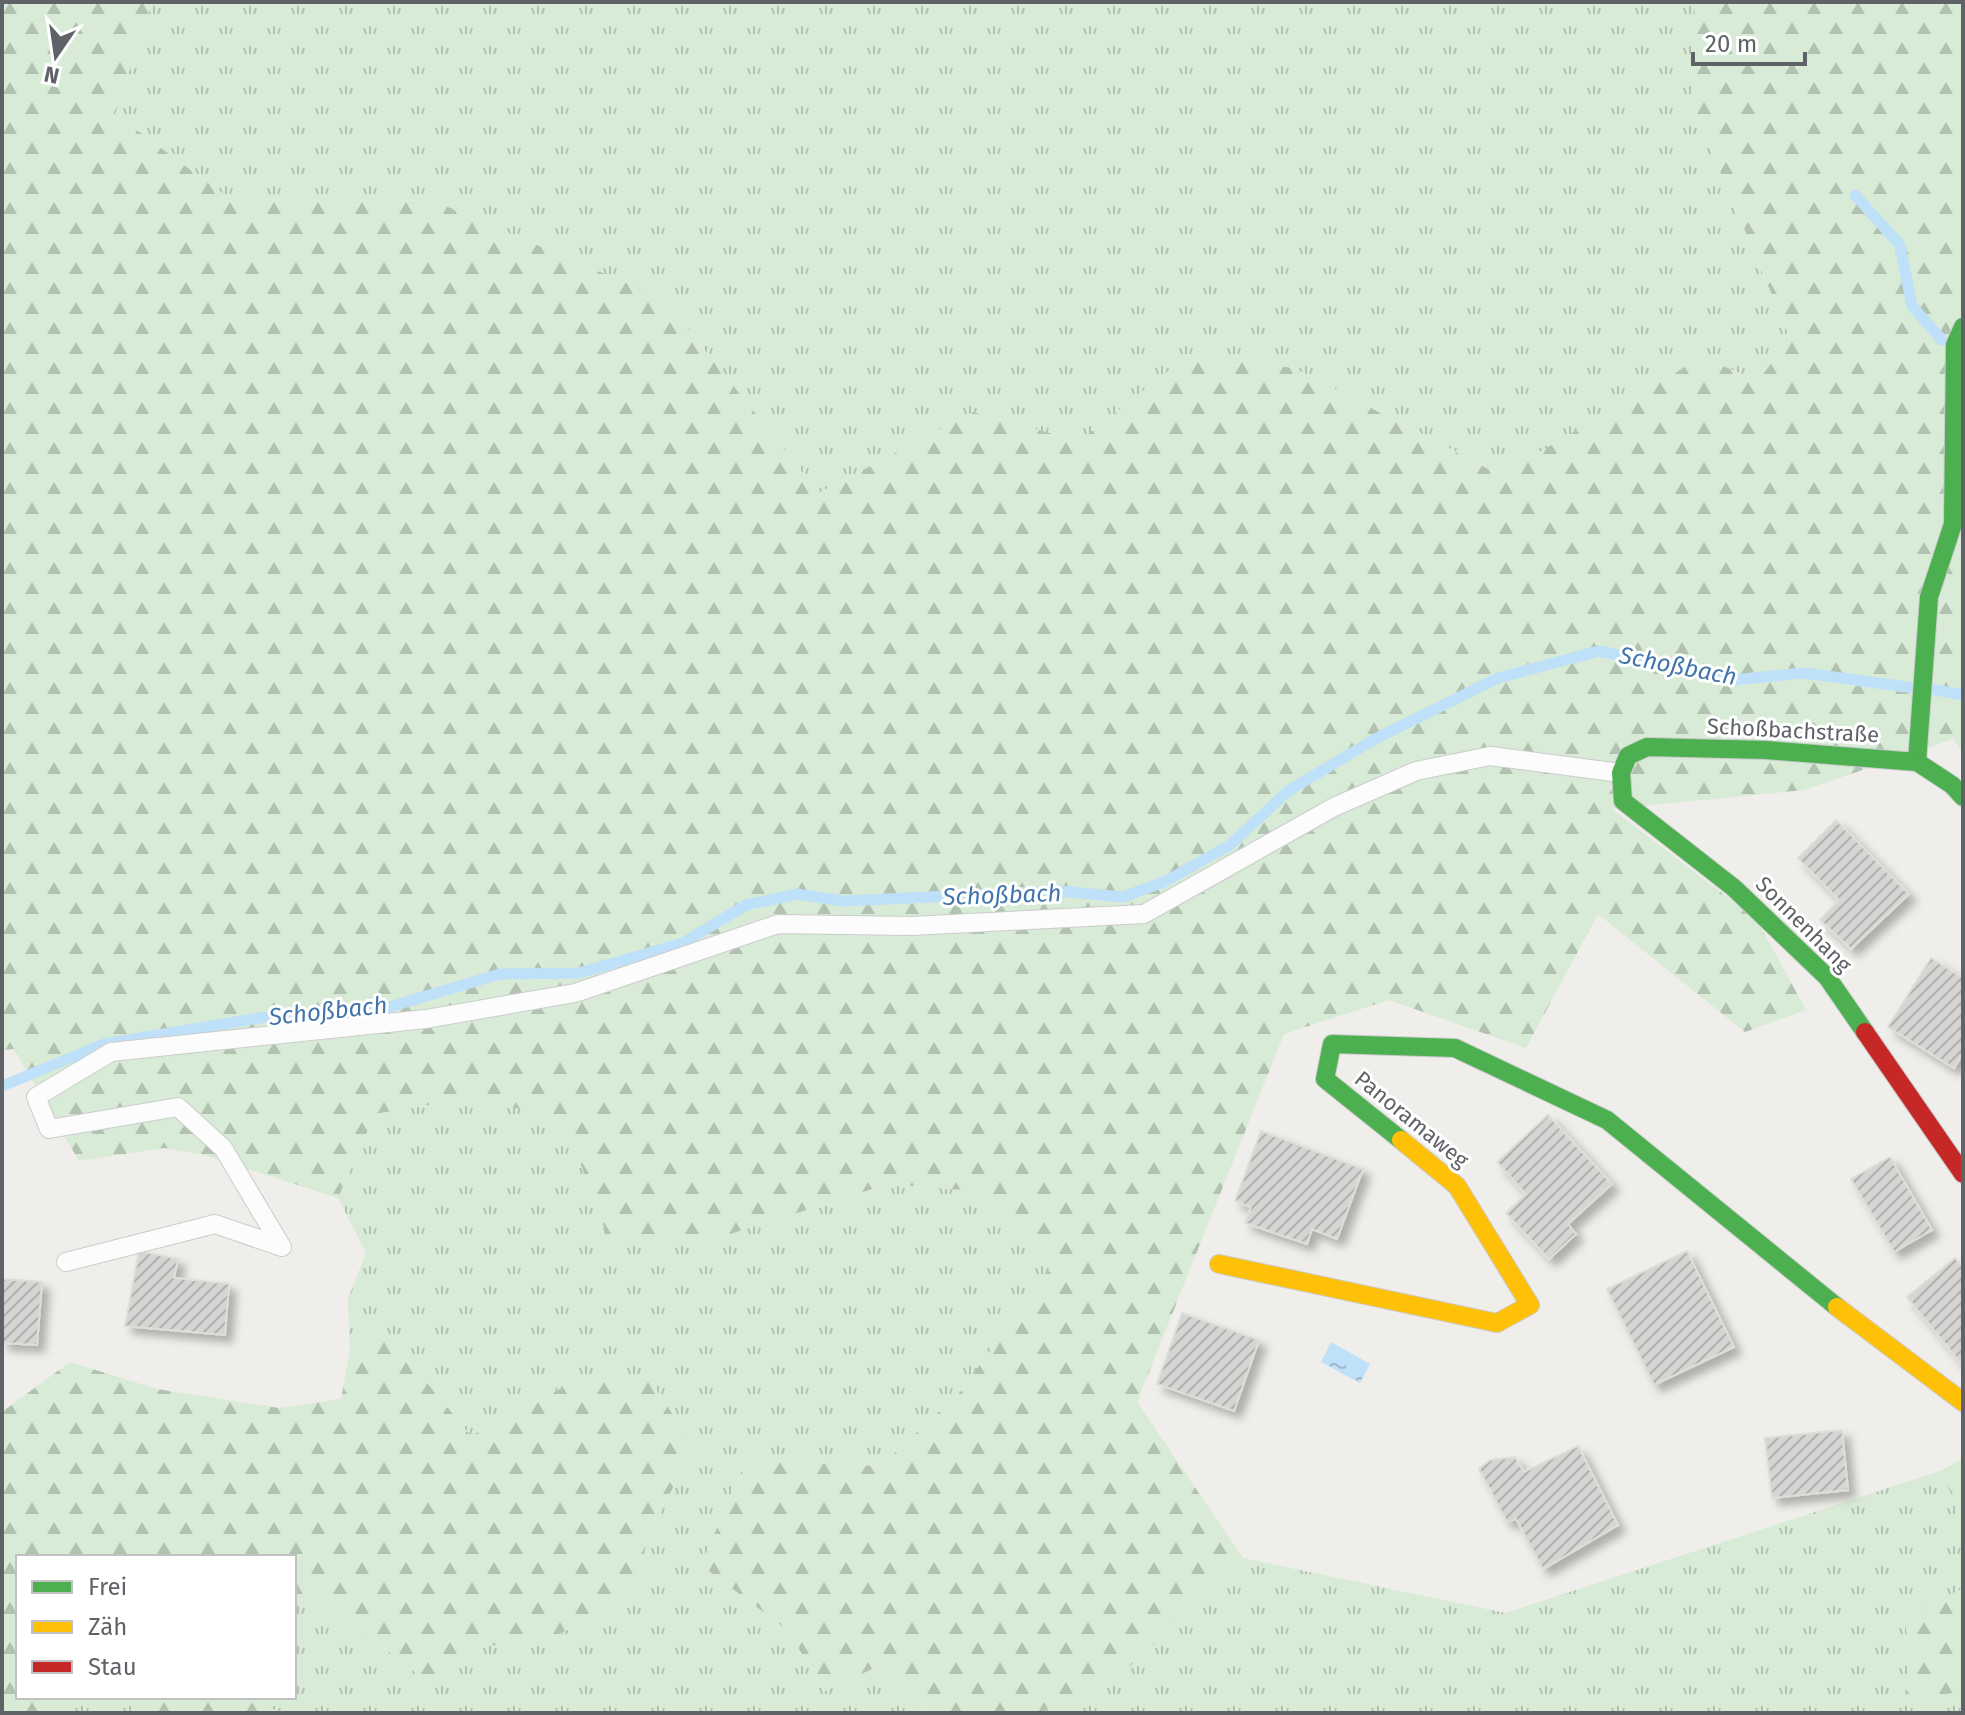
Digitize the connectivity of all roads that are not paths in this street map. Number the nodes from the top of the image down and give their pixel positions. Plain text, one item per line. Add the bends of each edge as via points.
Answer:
1 (1963, 327) edge
2 (1917, 762) junction
3 (1621, 773) junction
4 (1963, 797) edge
5 (1963, 1174) edge
6 (66, 1262) dead end
7 (1219, 1264) dead end
8 (1963, 1402) edge

1 - 2 street via 1955,345 1953,524 1929,597
2 - 3 street, Schoßbachstraße via 1647,747 1628,756
2 - 4 street, Schoßbachstraße
3 - 5 street, Sonnenhang via 1623,801 1734,888 1827,977
3 - 6 lane via 1490,756 1416,771 1334,807 1144,914 912,926 778,924 575,993 426,1019 111,1052 36,1097 49,1129 178,1107 223,1148 282,1247 215,1224
7 - 8 street, Panoramaweg via 1497,1323 1530,1305 1457,1186 1325,1079 1332,1044 1455,1048 1607,1120 1886,1347

